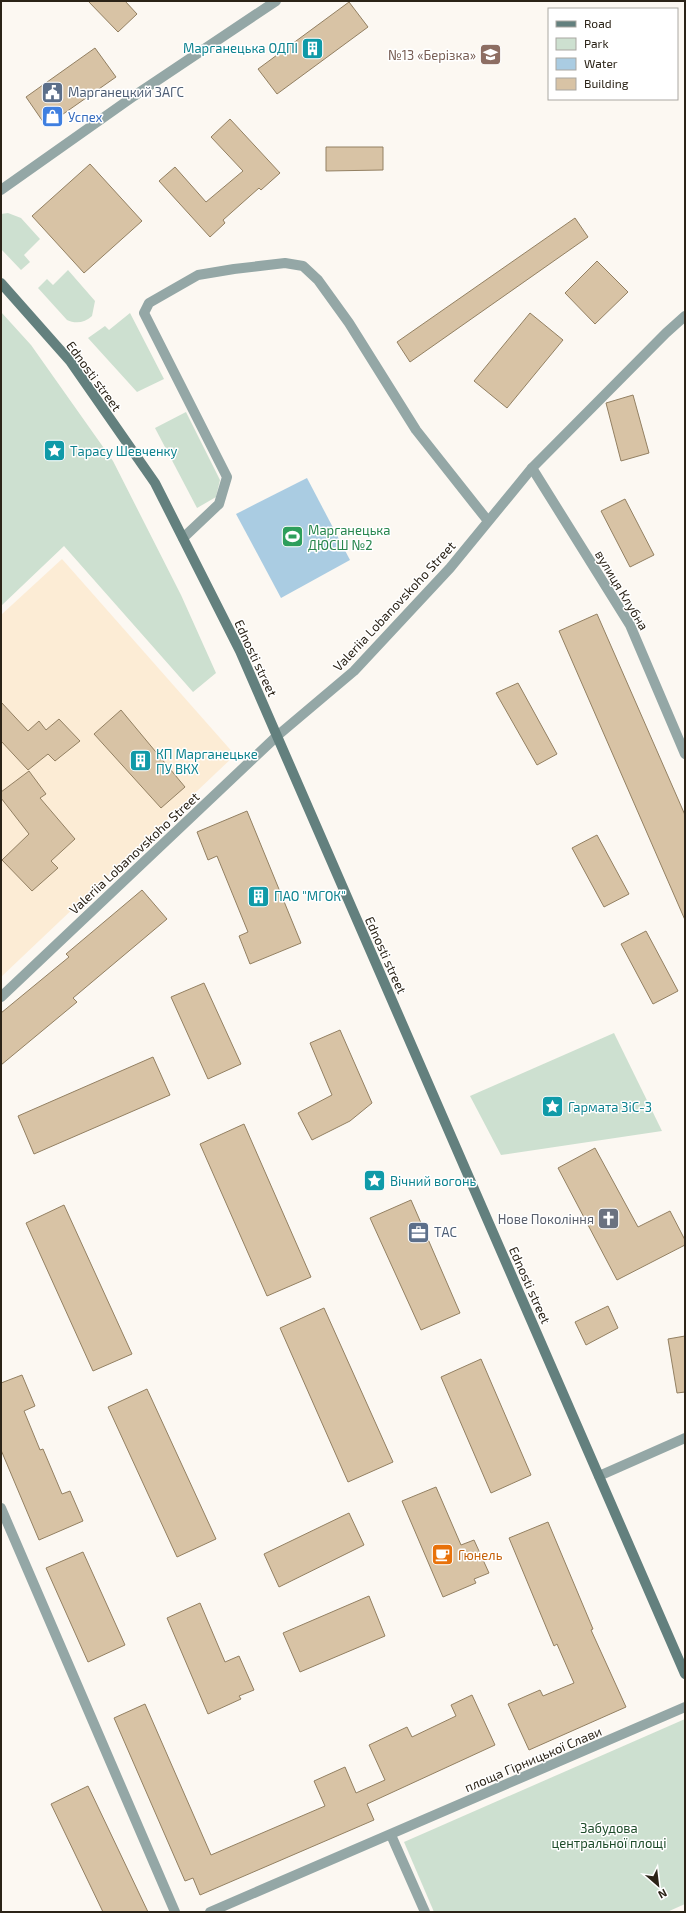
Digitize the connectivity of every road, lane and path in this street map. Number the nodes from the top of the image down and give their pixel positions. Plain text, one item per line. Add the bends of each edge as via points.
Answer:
1 (276, 1) edge
2 (1, 190) edge
3 (1, 284) edge
4 (685, 316) edge
5 (532, 468) junction
6 (488, 521) junction
7 (183, 538) junction
8 (277, 736) junction
9 (685, 754) edge
10 (1, 997) edge
11 (685, 1438) edge
12 (599, 1476) junction
13 (1, 1508) edge
14 (685, 1674) edge
15 (685, 1707) edge
16 (391, 1835) junction
17 (175, 1912) edge
18 (210, 1912) edge
19 (424, 1912) edge

1 - 2 street via 134,96
3 - 7 street, Ednosti street via 70,361 155,483
4 - 5 street, Valeriia Lobanovskoho Street
5 - 6 street, Valeriia Lobanovskoho Street
5 - 9 street, вулиця Клубна via 630,625
6 - 7 street via 416,430 318,280 303,266 285,263 234,268 198,275 149,303 144,313 227,477 219,504
6 - 8 street, Valeriia Lobanovskoho Street via 450,568 354,671
7 - 8 street, Ednosti street via 240,651
8 - 10 street, Valeriia Lobanovskoho Street
8 - 12 street, Ednosti street
11 - 12 street
12 - 14 street, Ednosti street
13 - 17 street
15 - 16 street, площа Гірницької Слави
16 - 18 street, площа Гірницької Слави
16 - 19 street

